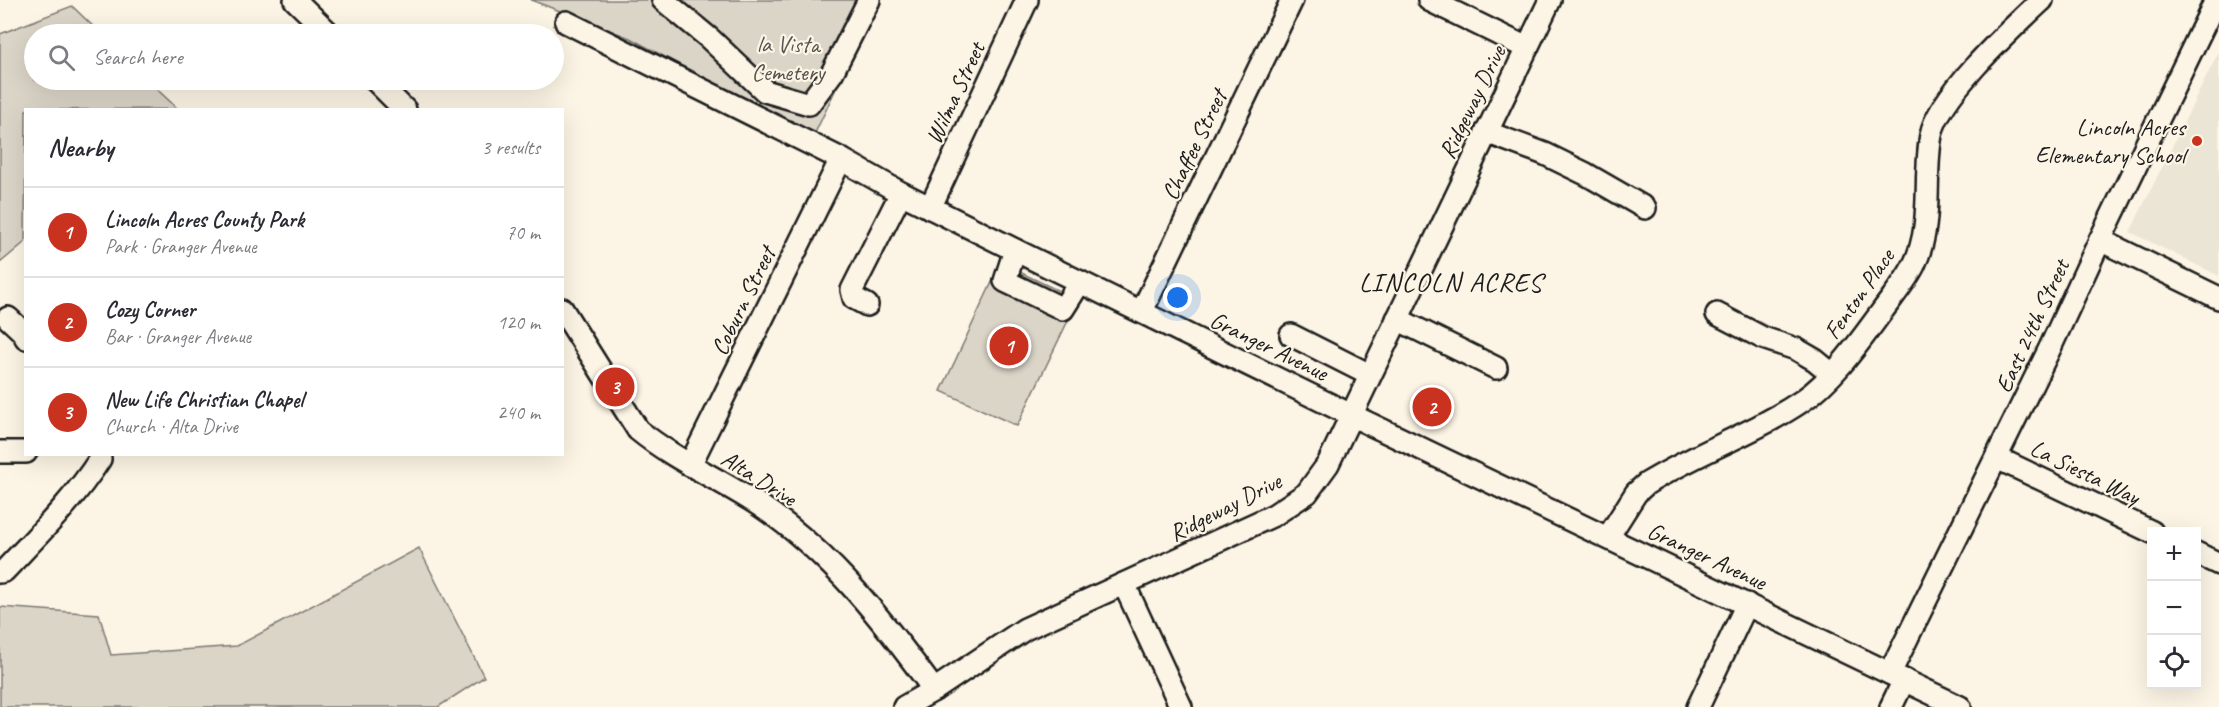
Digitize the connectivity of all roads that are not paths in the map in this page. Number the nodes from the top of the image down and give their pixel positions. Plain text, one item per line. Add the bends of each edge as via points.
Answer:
1 (295, 0) edge
2 (663, 0) edge
3 (869, 0) edge
4 (1027, 0) edge
5 (1292, 0) edge
6 (1429, 0) edge
7 (1550, 0) edge
8 (2042, 0) edge
9 (2216, 0) edge
10 (566, 22) dead end
11 (320, 24) edge
12 (1527, 48) junction
13 (385, 90) edge
14 (403, 108) edge
15 (1486, 132) junction
16 (841, 159) junction
17 (901, 193) junction
18 (930, 208) junction
19 (1645, 208) dead end
20 (2100, 240) junction
21 (1015, 250) junction
22 (1080, 282) junction
23 (2219, 298) edge
24 (867, 305) dead end
25 (1142, 311) junction
26 (564, 312) edge
27 (1717, 314) dead end
28 (8, 318) dead end
29 (1397, 319) junction
30 (24, 334) edge
31 (1291, 335) dead end
32 (1496, 368) dead end
33 (1832, 374) junction
34 (1370, 375) junction
35 (1351, 415) junction
36 (0, 452) edge
37 (24, 452) edge
38 (98, 456) edge
39 (1997, 458) junction
40 (690, 465) junction
41 (2147, 530) edge
42 (1608, 537) junction
43 (2201, 555) edge
44 (2219, 564) edge
45 (0, 572) edge
46 (1124, 584) junction
47 (1747, 604) junction
48 (1897, 676) junction
49 (934, 690) junction
50 (904, 707) edge
51 (1181, 707) edge
52 (1698, 707) edge
53 (1892, 707) edge
54 (1960, 707) edge

1 - 11 street
2 - 3 street via 765,91 809,104 832,73
4 - 18 street, Wilma Street
5 - 25 street, Chaffee Street
6 - 12 street
7 - 12 street, Ridgeway Drive
8 - 33 street, Fenton Place via 1983,58 1942,111 1931,133 1926,228 1915,263
9 - 20 street, East 24th Street
10 - 16 street, Granger Avenue
12 - 15 street, Ridgeway Drive
13 - 14 street
15 - 19 street via 1545,154
15 - 29 street, Ridgeway Drive
16 - 17 street, Granger Avenue
16 - 40 street, Coburn Street
17 - 18 street, Granger Avenue
17 - 24 street via 852,290 854,298
18 - 21 street, Granger Avenue
20 - 23 street
20 - 39 street, East 24th Street
21 - 22 street, Granger Avenue
21 - 22 street via 1005,281 1062,309
22 - 25 street, Granger Avenue
25 - 35 street, Granger Avenue
26 - 40 street, Alta Drive via 638,430
27 - 33 street via 1763,338 1796,349
28 - 30 street
29 - 32 street
29 - 34 street, Ridgeway Drive
31 - 34 street
33 - 42 street, Fenton Place via 1786,411 1646,484
34 - 35 street, Ridgeway Drive
35 - 42 street, Granger Avenue
35 - 46 street, Ridgeway Drive via 1328,464 1307,493 1274,515
36 - 37 street
38 - 45 street via 85,483
39 - 41 street, La Siesta Way
39 - 48 street, East 24th Street
40 - 49 street, Alta Drive via 762,507 795,532 867,603
42 - 47 street, Granger Avenue
43 - 44 street
46 - 49 street, Ridgeway Drive via 1025,629
46 - 51 street
47 - 48 street, Granger Avenue
47 - 52 street
48 - 53 street, East 24th Street
48 - 54 street, Granger Avenue
49 - 50 street, Ridgeway Drive

